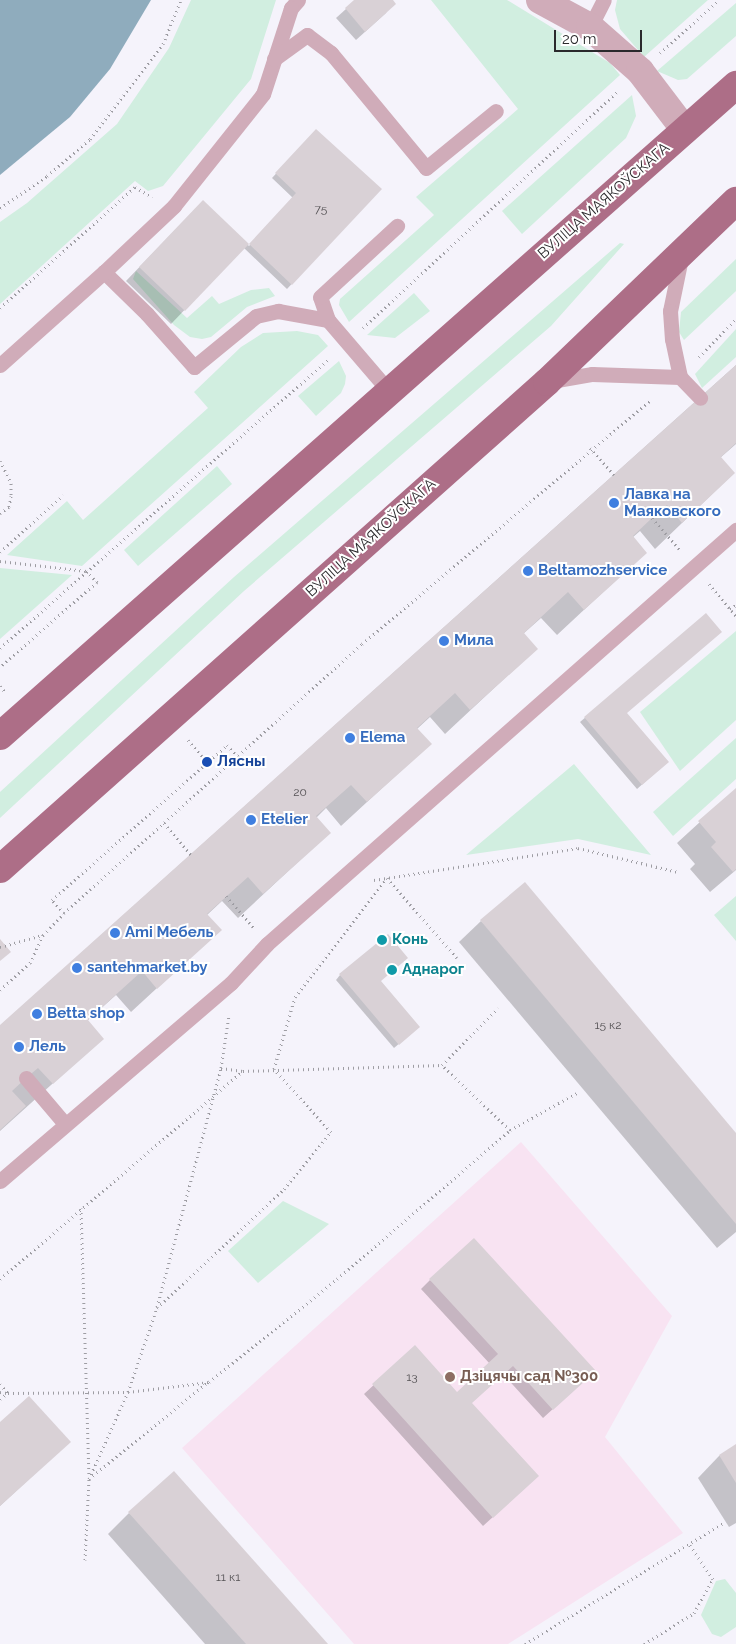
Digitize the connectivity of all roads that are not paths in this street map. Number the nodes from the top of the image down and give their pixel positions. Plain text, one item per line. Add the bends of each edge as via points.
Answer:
1 (298, 0) edge
2 (540, 0) edge
3 (604, 0) edge
4 (590, 27) junction
5 (274, 60) junction
6 (736, 85) edge
7 (496, 112) dead end
8 (685, 130) junction
9 (736, 201) edge
10 (397, 226) dead end
11 (682, 252) junction
12 (104, 272) junction
13 (328, 320) junction
14 (0, 365) edge
15 (680, 377) junction
16 (547, 382) junction
17 (388, 390) junction
18 (700, 398) dead end
19 (736, 530) edge
20 (0, 736) edge
21 (0, 868) edge
22 (26, 1078) dead end
23 (65, 1124) junction
24 (0, 1181) edge

1 - 5 lane via 291,8
2 - 4 street
3 - 4 lane
4 - 8 street via 640,71
5 - 7 lane via 307,36 330,53 426,168
5 - 12 lane via 262,94 174,206
6 - 8 main road, ВУЛІЦА МАЯКОЎСКАГА
8 - 17 main road, ВУЛІЦА МАЯКОЎСКАГА
9 - 11 main road, ВУЛІЦА МАЯКОЎСКАГА
10 - 13 lane via 320,297
11 - 15 lane via 670,311
11 - 16 main road, ВУЛІЦА МАЯКОЎСКАГА
12 - 13 lane via 194,367 256,316 278,311
12 - 14 lane
13 - 17 lane
15 - 16 lane via 592,374
15 - 18 lane
16 - 21 main road, ВУЛІЦА МАЯКОЎСКАГА
17 - 20 main road, ВУЛІЦА МАЯКОЎСКАГА
19 - 23 lane via 267,944 231,983
22 - 23 lane
23 - 24 lane

